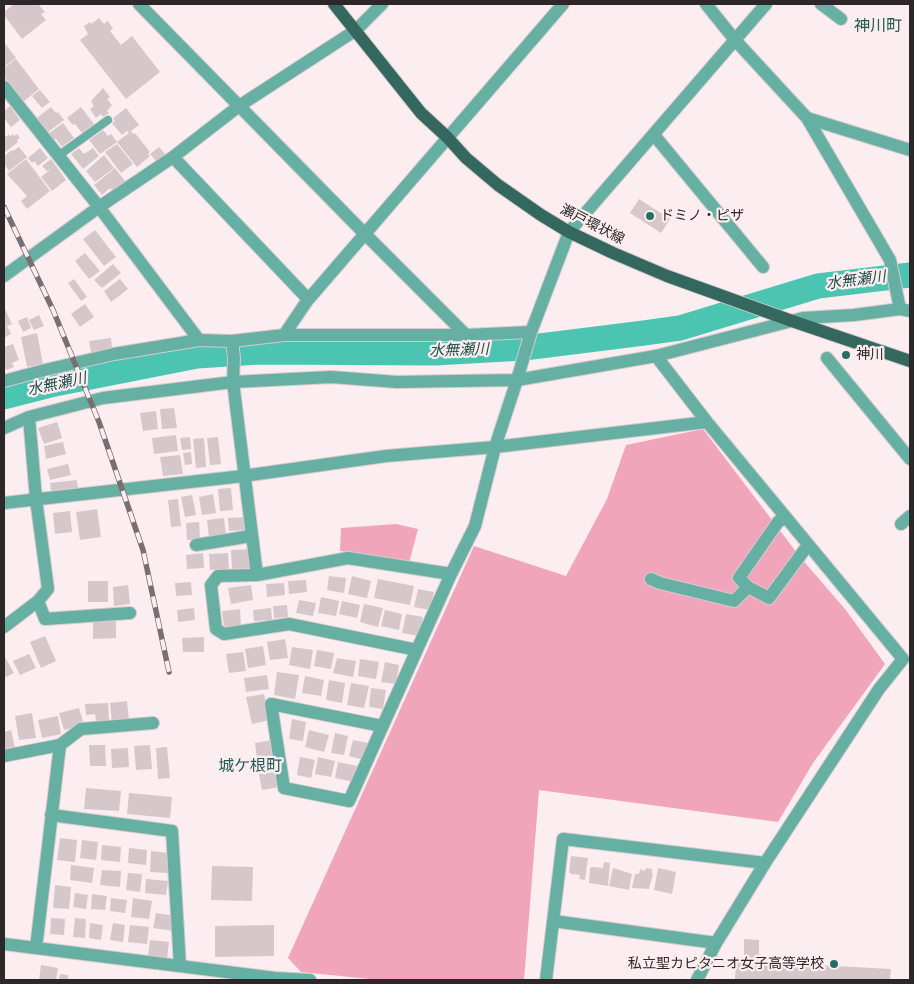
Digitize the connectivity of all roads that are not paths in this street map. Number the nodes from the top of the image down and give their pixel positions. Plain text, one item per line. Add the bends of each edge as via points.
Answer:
1 (139, 4) edge
2 (334, 4) edge
3 (382, 4) edge
4 (562, 4) edge
5 (706, 4) edge
6 (766, 4) edge
7 (821, 4) edge
8 (841, 19) dead end
9 (356, 30) junction
10 (735, 40) junction
11 (4, 87) edge
12 (239, 106) junction
13 (807, 118) junction
14 (108, 120) dead end
15 (654, 135) junction
16 (447, 137) junction
17 (910, 150) edge
18 (58, 156) junction
19 (173, 157) junction
20 (98, 207) junction
21 (569, 232) junction
22 (365, 234) junction
23 (763, 267) dead end
24 (4, 276) edge
25 (308, 299) junction
26 (905, 310) edge
27 (792, 321) junction
28 (531, 332) junction
29 (284, 335) junction
30 (466, 335) junction
31 (199, 340) junction
32 (232, 341) junction
33 (656, 356) junction
34 (827, 358) dead end
35 (910, 361) edge
36 (518, 380) junction
37 (4, 381) edge
38 (233, 382) junction
39 (29, 417) junction
40 (707, 422) junction
41 (4, 428) edge
42 (495, 447) junction
43 (910, 459) edge
44 (244, 476) junction
45 (36, 498) junction
46 (4, 503) edge
47 (785, 517) junction
48 (252, 536) junction
49 (196, 545) dead end
50 (808, 545) junction
51 (451, 574) junction
52 (257, 575) junction
53 (651, 579) dead end
54 (748, 587) junction
55 (38, 601) junction
56 (130, 612) dead end
57 (4, 627) edge
58 (417, 650) junction
59 (908, 658) edge
60 (153, 723) dead end
61 (382, 726) junction
62 (60, 745) junction
63 (4, 756) edge
64 (50, 815) junction
65 (765, 863) junction
66 (553, 921) junction
67 (716, 943) junction
68 (4, 944) edge
69 (36, 948) junction
70 (180, 966) junction
71 (275, 979) edge
72 (310, 980) edge
73 (546, 980) edge
74 (698, 980) edge

1 - 12 street
2 - 9 main road, 瀬戸環状線
3 - 9 street
4 - 16 street
5 - 10 street
6 - 10 street
7 - 8 street
9 - 12 street
9 - 16 main road, 瀬戸環状線 via 421,113
10 - 13 street
10 - 15 street
11 - 18 street
12 - 19 street
12 - 22 street
13 - 17 street
13 - 26 street via 890,260
14 - 18 lane
15 - 21 street
15 - 23 street
16 - 21 main road, 瀬戸環状線 via 498,185
16 - 22 street
18 - 20 street
19 - 20 street
19 - 25 street
20 - 24 street
20 - 31 street
21 - 27 main road, 瀬戸環状線 via 636,264
21 - 28 street
22 - 25 street
22 - 30 street
25 - 29 street
26 - 27 street
27 - 33 street
27 - 35 main road, 瀬戸環状線
28 - 30 street
28 - 36 street
29 - 30 street
29 - 32 street
31 - 32 street
31 - 37 street via 114,354
32 - 38 street
33 - 36 street
33 - 40 street
34 - 43 street
36 - 38 street via 397,382 331,377
36 - 42 street
38 - 39 street via 103,398
38 - 44 street
39 - 41 street
39 - 45 street
40 - 42 street
40 - 47 street
42 - 44 street via 386,456
42 - 51 street via 475,526
44 - 45 street
44 - 48 street
45 - 46 street
45 - 55 street via 48,589
47 - 50 street
47 - 54 street via 778,522 739,578
48 - 49 street
48 - 52 street
50 - 54 street via 769,598
50 - 59 street
51 - 52 street via 348,558
51 - 58 street
52 - 58 street via 218,576 211,585 216,629 224,634 289,624
53 - 54 street via 734,602
55 - 56 street via 45,619
55 - 57 street
58 - 61 street
59 - 65 street via 879,689
60 - 62 street via 81,729
61 - 61 street via 349,801 284,788 271,704
62 - 63 street
62 - 64 street
64 - 69 street
64 - 70 street via 172,830
65 - 66 street via 563,839
65 - 67 street
66 - 67 street
66 - 73 street
67 - 74 street
68 - 69 street
69 - 70 street
70 - 71 street
71 - 72 street

